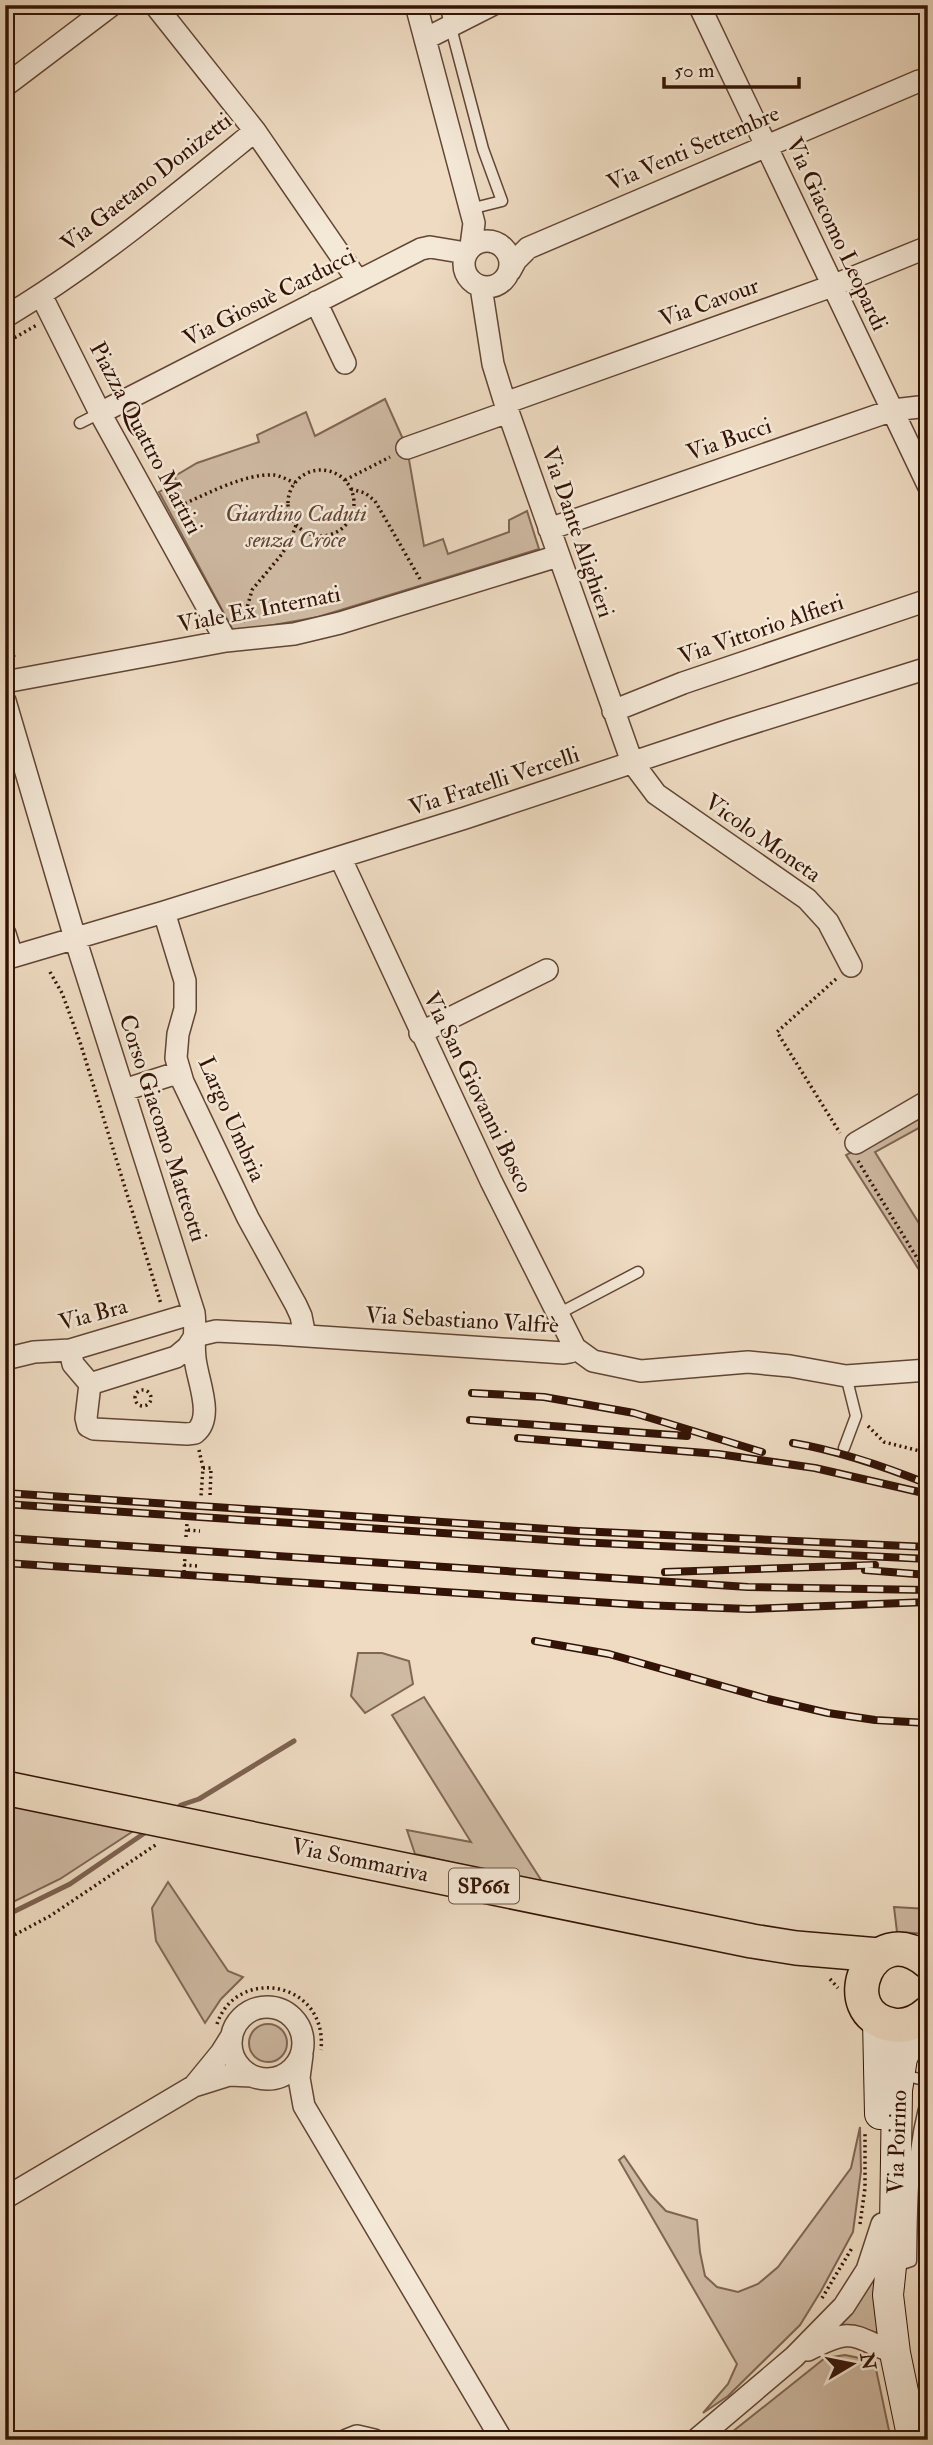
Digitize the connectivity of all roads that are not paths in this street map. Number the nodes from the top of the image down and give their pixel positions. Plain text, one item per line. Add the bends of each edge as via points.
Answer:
1 (112, 5) edge
2 (155, 5) edge
3 (416, 5) edge
4 (492, 5) edge
5 (699, 5) edge
6 (448, 16) edge
7 (425, 38) junction
8 (919, 81) dead end
9 (5, 86) edge
10 (255, 131) junction
11 (766, 145) junction
12 (472, 216) junction
13 (482, 246) junction
14 (928, 247) edge
15 (528, 248) junction
16 (358, 281) junction
17 (496, 281) junction
18 (832, 286) junction
19 (41, 295) junction
20 (316, 302) junction
21 (5, 317) edge
22 (345, 363) dead end
23 (928, 406) edge
24 (507, 407) junction
25 (893, 410) junction
26 (100, 413) junction
27 (80, 423) dead end
28 (407, 448) road end
29 (928, 485) edge
30 (549, 529) junction
31 (558, 556) junction
32 (928, 600) edge
33 (233, 641) junction
34 (928, 668) edge
35 (13, 680) edge
36 (5, 701) edge
37 (612, 711) junction
38 (632, 762) junction
39 (340, 857) junction
40 (164, 912) junction
41 (5, 934) edge
42 (75, 938) junction
43 (9, 957) edge
44 (851, 966) road end
45 (547, 971) dead end
46 (420, 1033) junction
47 (180, 1072) junction
48 (124, 1090) junction
49 (928, 1101) edge
50 (852, 1144) road end
51 (638, 1272) dead end
52 (194, 1313) junction
53 (558, 1314) junction
54 (195, 1336) junction
55 (305, 1336) junction
56 (575, 1348) junction
57 (70, 1350) junction
58 (5, 1359) edge
59 (928, 1370) edge
60 (846, 1376) junction
61 (90, 1384) junction
62 (844, 1448) dead end
63 (5, 1788) edge
64 (796, 1948) junction
65 (879, 1955) junction
66 (924, 1956) edge
67 (861, 2003) junction
68 (924, 2017) edge
69 (223, 2033) junction
70 (310, 2057) junction
71 (258, 2078) junction
72 (914, 2078) edge
73 (194, 2086) junction
74 (928, 2095) edge
75 (304, 2106) junction
76 (5, 2198) edge
77 (870, 2229) junction
78 (890, 2268) junction
79 (895, 2353) junction
80 (794, 2357) junction
81 (347, 2440) edge
82 (374, 2440) edge
83 (502, 2440) edge
84 (696, 2440) edge
85 (913, 2440) edge

1 - 9 street
2 - 10 street, Via Gaetano Donizetti
3 - 7 street
4 - 6 street
5 - 11 street, Via Giacomo Leopardi
6 - 7 street
6 - 12 lane via 483,149 502,201
7 - 12 street
8 - 11 street, Via Venti Settembre
10 - 16 street
10 - 19 street, Via Gaetano Donizetti via 140,225
11 - 15 street, Via Venti Settembre
11 - 18 street, Via Giacomo Leopardi
12 - 13 street
13 - 15 street
13 - 16 street, Via Giosuè Carducci via 421,249
13 - 17 street via 509,254 511,262
13 - 17 street via 464,269 468,277
14 - 18 street, Via Cavour
15 - 17 street, Via Venti Settembre
16 - 20 street, Via Giosuè Carducci
17 - 24 street, Via Dante Alighieri via 487,317 493,365
18 - 24 street, Via Cavour
18 - 25 street, Via Giacomo Leopardi
19 - 21 street, Via Gaetano Donizetti
19 - 26 street, Piazza Quattro Martiri
20 - 22 street
20 - 26 street, Via Giosuè Carducci
23 - 25 street, Via Bucci
24 - 28 street, Via Cavour
24 - 30 street, Via Dante Alighieri
25 - 29 street, Via Giacomo Leopardi
25 - 30 street, Via Bucci
26 - 27 lane
26 - 33 street, Piazza Quattro Martiri
30 - 31 street, Via Dante Alighieri
31 - 33 street, Viale Ex Internati via 340,623
31 - 37 street, Via Dante Alighieri
32 - 37 street, Via Vittorio Alfieri
33 - 35 street, Viale Ex Internati
34 - 38 street, Via Fratelli Vercelli
36 - 42 street
37 - 38 street, Via Dante Alighieri
38 - 39 street, Via Fratelli Vercelli
38 - 44 street, Vicolo Moneta via 656,794 807,900 828,922
39 - 40 street, Via Fratelli Vercelli
39 - 46 street, Via San Giovanni Bosco
40 - 42 street, Via Fratelli Vercelli
40 - 47 street, Largo Umbria via 185,981 176,1058
41 - 43 street
42 - 43 street, Via Fratelli Vercelli
42 - 48 street, Corso Giacomo Matteotti
45 - 46 street
46 - 53 street, Via San Giovanni Bosco
47 - 48 street
47 - 55 street, Largo Umbria via 247,1218 296,1305
48 - 52 street, Corso Giacomo Matteotti
49 - 50 street
51 - 53 lane
52 - 54 street, Corso Giacomo Matteotti
52 - 57 street, Via Bra
53 - 56 street, Via San Giovanni Bosco
54 - 55 street, Via Sebastiano Valfrè via 216,1331
54 - 61 street via 176,1357
54 - 61 street, Corso Giacomo Matteotti via 204,1409 202,1425 195,1433 94,1429 86,1418
55 - 56 street, Via Sebastiano Valfrè via 564,1353
56 - 60 street, Via Sebastiano Valfrè via 593,1361 641,1371 748,1362
57 - 58 street, Via Bra
57 - 61 street via 73,1364
59 - 60 street, Via Sebastiano Valfrè
60 - 62 lane via 856,1416
63 - 64 main road, Via Sommariva / SP661
64 - 65 main road, Via Sommariva / SP661
64 - 67 main road, Via Sommariva via 832,1970
65 - 66 main road, SP661 via 899,1949
65 - 67 main road, Via Poirino via 864,1972
67 - 68 main road, Via Poirino via 899,2026
67 - 77 main road, Via Poirino
68 - 72 main road, Via Poirino via 902,2058
69 - 70 street via 251,2009 276,2007 296,2020
69 - 71 street via 242,2070
69 - 73 street via 221,2053
70 - 71 street via 286,2074
70 - 75 street via 299,2078
71 - 73 street via 229,2075
71 - 75 street
72 - 78 main road, Via Poirino via 897,2090
73 - 76 street
74 - 78 lane via 913,2168 911,2261
75 - 83 street
77 - 78 main road, Via Poirino
77 - 80 street via 867,2270 844,2306
78 - 79 main road, Via Poirino via 888,2295
79 - 80 street via 858,2335 844,2335
79 - 85 main road, Via Poirino
80 - 84 street
81 - 82 street via 356,2436

